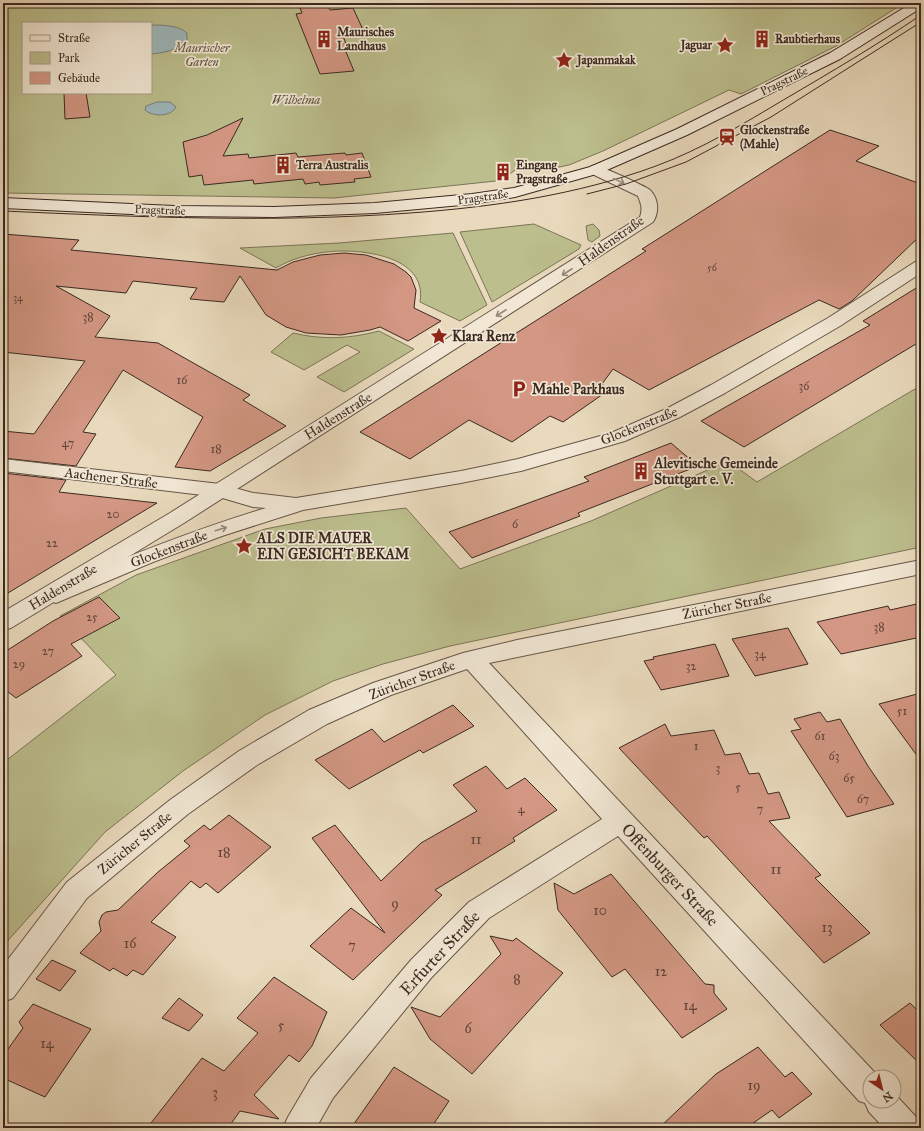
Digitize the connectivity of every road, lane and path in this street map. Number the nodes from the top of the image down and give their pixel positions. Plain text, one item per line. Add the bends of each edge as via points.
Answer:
1 (920, 3) edge
2 (595, 170) junction
3 (3, 203) edge
4 (921, 266) edge
5 (3, 466) edge
6 (220, 492) junction
7 (300, 504) junction
8 (921, 567) edge
9 (42, 600) junction
10 (3, 622) edge
11 (471, 659) junction
12 (620, 821) junction
13 (3, 989) edge
14 (862, 1081) edge
15 (887, 1109) edge
16 (299, 1128) edge
17 (905, 1128) edge

1 - 2 street, Pragstraße via 835,56 682,132
2 - 3 street, Pragstraße via 515,192 472,200 376,208 274,212 174,211
2 -> 6 street, Haldenstraße via 644,193 650,210 647,219
4 - 7 street, Glockenstraße via 834,322 718,389 618,437 521,464
5 - 6 street, Aachener Straße
6 - 7 street, Glockenstraße via 253,500
6 - 9 street, Haldenstraße
9 -> 7 street, Glockenstraße via 144,557
8 - 11 street, Züricher Straße
9 - 10 street, Haldenstraße
11 - 12 street, Offenburger Straße
11 - 13 street, Züricher Straße via 382,689 318,717 248,758 179,807 77,890
12 - 14 street, Offenburger Straße
12 - 16 street, Erfurter Straße via 478,910 421,969 322,1088
15 - 17 street

